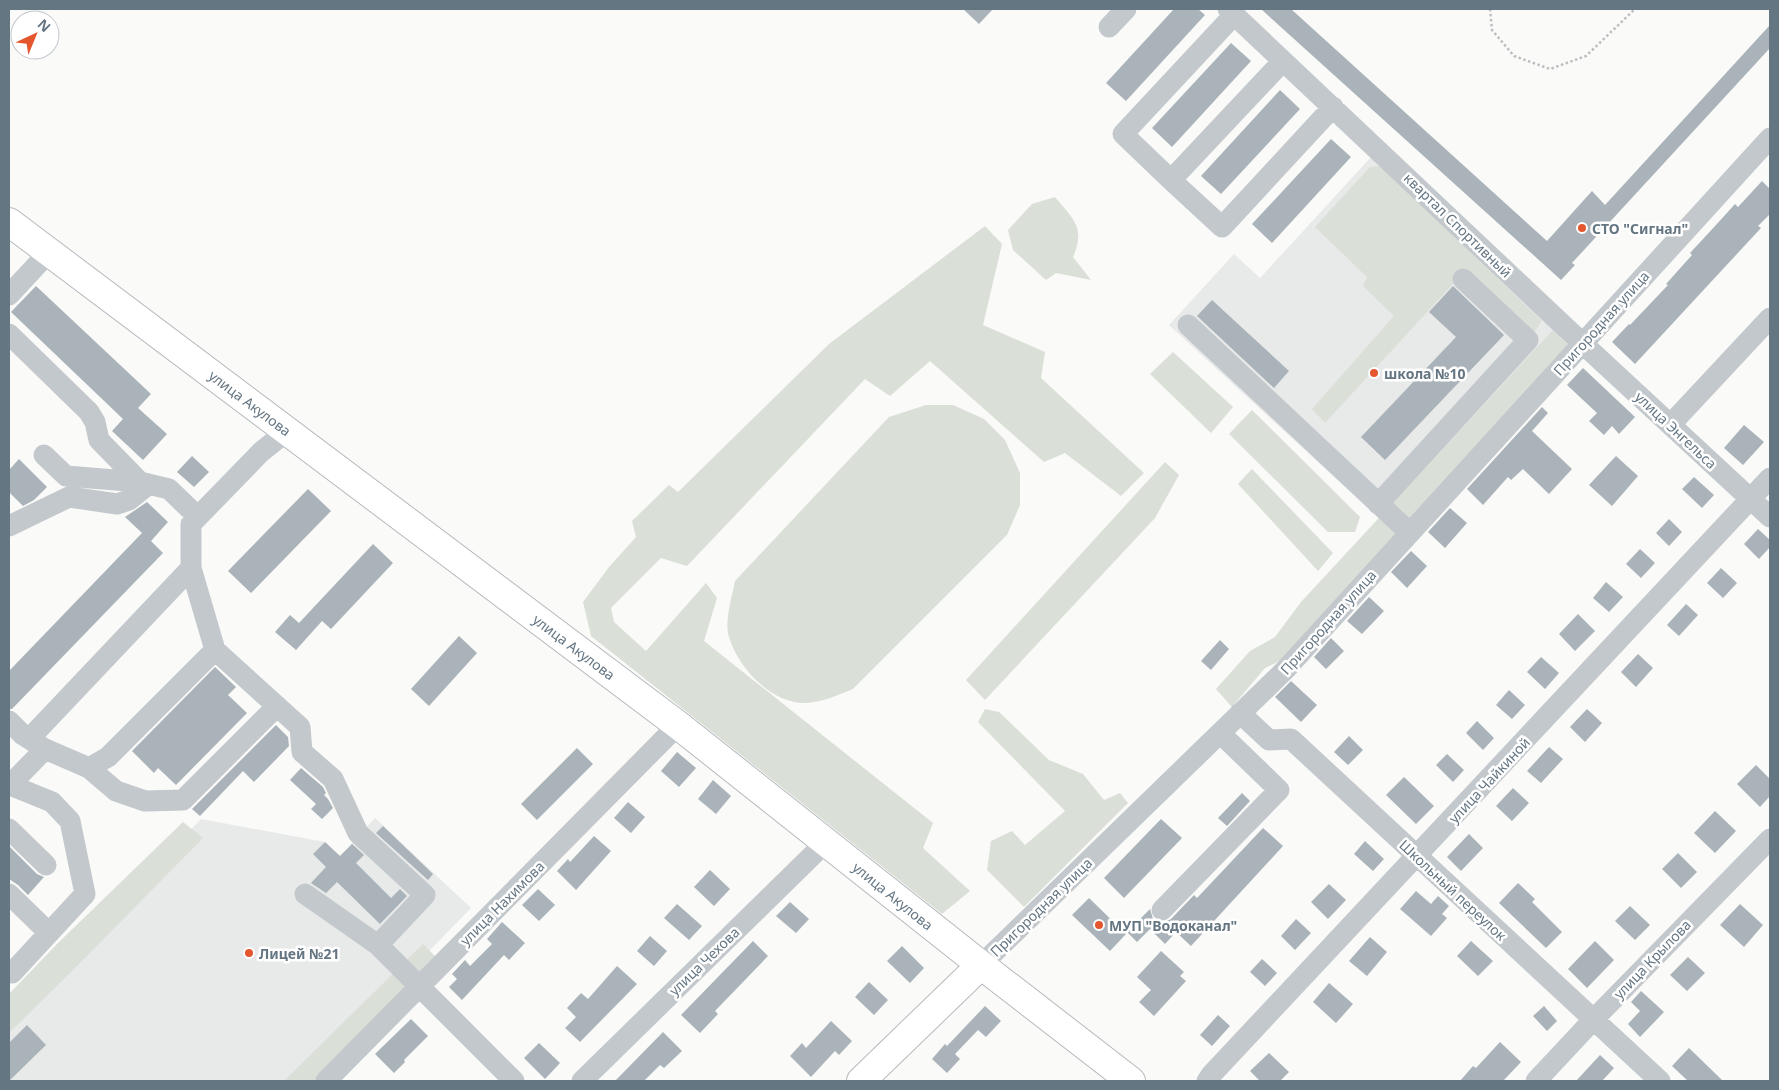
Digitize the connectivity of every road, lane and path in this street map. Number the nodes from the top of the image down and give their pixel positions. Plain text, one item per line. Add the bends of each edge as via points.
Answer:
1 (1126, 9) edge
2 (1490, 9) edge
3 (1635, 9) edge
4 (1231, 12) edge
5 (1109, 27) dead end
6 (1283, 61) junction
7 (1333, 107) junction
8 (1770, 138) edge
9 (1171, 180) junction
10 (9, 222) edge
11 (49, 252) junction
12 (1463, 279) dead end
13 (9, 295) edge
14 (1770, 318) edge
15 (1188, 325) dead end
16 (9, 334) edge
17 (1582, 343) junction
18 (1671, 424) junction
19 (287, 431) junction
20 (44, 455) dead end
21 (1770, 478) edge
22 (145, 483) junction
23 (1751, 500) junction
24 (1378, 504) junction
25 (198, 517) junction
26 (1770, 518) edge
27 (9, 526) edge
28 (1410, 533) junction
29 (192, 568) junction
30 (215, 650) junction
31 (277, 706) junction
32 (1240, 713) junction
33 (9, 721) edge
34 (678, 725) junction
35 (1220, 733) junction
36 (37, 744) junction
37 (89, 768) junction
38 (9, 786) edge
39 (9, 829) edge
40 (1770, 839) edge
41 (826, 842) junction
42 (1417, 856) junction
43 (46, 866) dead end
44 (9, 894) edge
45 (305, 894) dead end
46 (1162, 910) dead end
47 (49, 933) junction
48 (378, 945) junction
49 (981, 965) junction
50 (10, 973) edge
51 (420, 986) junction
52 (1593, 1020) junction
53 (326, 1081) edge
54 (514, 1081) edge
55 (582, 1081) edge
56 (861, 1081) edge
57 (1131, 1081) edge
58 (1208, 1081) edge
59 (1536, 1081) edge
60 (1660, 1081) edge

1 - 5 street
2 - 3 path via 1492,30 1514,56 1550,69 1586,56
4 - 6 street, квартал Спортивный
4 - 9 street, квартал Спортивный via 1124,134
6 - 7 street, квартал Спортивный
6 - 9 street
7 - 9 street, квартал Спортивный via 1222,227
7 - 17 street, квартал Спортивный
8 - 17 street, Пригородная улица
10 - 11 main road, улица Акулова
11 - 13 street
11 - 19 main road, улица Акулова
12 - 24 street via 1528,340
14 - 18 street
15 - 24 street
16 - 22 street via 89,412 99,440
17 - 18 street, улица Энгельса
17 - 28 street, Пригородная улица
18 - 23 street, улица Энгельса
19 - 25 street via 261,452
19 - 34 main road, улица Акулова
20 - 22 street via 66,476
21 - 23 street, улица Чайкиной
22 - 25 street via 169,489
22 - 27 street via 128,500 117,504 69,497
23 - 26 street, улица Энгельса
23 - 42 street, улица Чайкиной
24 - 28 street
25 - 29 street via 191,524
28 - 32 street, Пригородная улица via 1286,669
29 - 30 street
29 - 36 street
30 - 31 street
30 - 37 street via 108,757
31 - 37 street via 183,800 145,801 116,791
31 - 48 street via 300,727 302,752 333,780 358,833 425,895
32 - 35 street, Пригородная улица
32 - 42 street, Школьный переулок via 1268,740 1291,739
33 - 36 street
34 - 41 main road, улица Акулова
34 - 51 street, улица Нахимова
35 - 46 street via 1279,790
35 - 49 street, Пригородная улица
36 - 37 street
36 - 38 street
38 - 47 street via 52,802 70,821 86,894
39 - 43 street
40 - 52 street, улица Крылова
41 - 49 main road, улица Акулова
41 - 55 street, улица Чехова
42 - 52 street, Школьный переулок
42 - 58 street, улица Чайкиной
44 - 47 street
45 - 48 street
47 - 50 street
48 - 51 street
49 - 56 main road, Пригородная улица
49 - 57 main road, улица Акулова
51 - 53 street, улица Нахимова
51 - 54 street
52 - 59 street, улица Крылова
52 - 60 street, Школьный переулок

